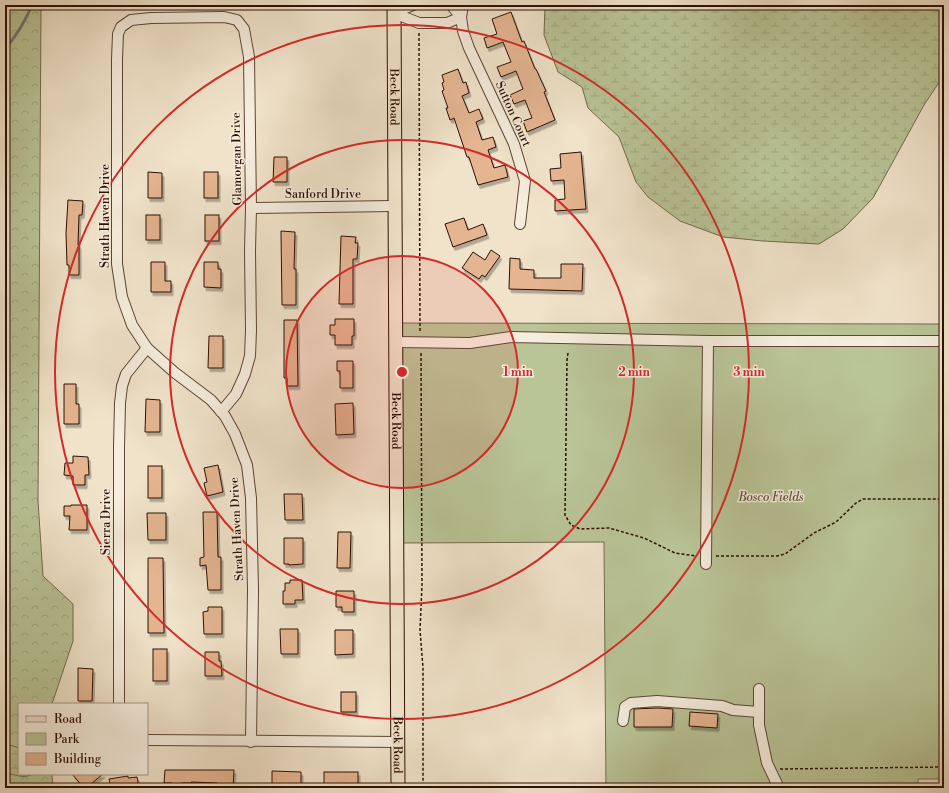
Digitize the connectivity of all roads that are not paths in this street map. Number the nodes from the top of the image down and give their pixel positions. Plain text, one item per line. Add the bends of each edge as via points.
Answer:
1 (413, 5) edge
2 (451, 5) edge
3 (464, 5) edge
4 (394, 9) edge
5 (461, 17) junction
6 (121, 27) joint
7 (394, 206) junction
8 (251, 208) junction
9 (520, 224) dead end
10 (708, 341) junction
11 (944, 341) edge
12 (396, 342) junction
13 (147, 348) junction
14 (221, 412) junction
15 (706, 564) dead end
16 (759, 689) dead end
17 (119, 703) edge
18 (759, 712) junction
19 (623, 721) dead end
20 (148, 740) edge
21 (251, 742) junction
22 (398, 742) junction
23 (398, 788) edge
24 (779, 788) edge

1 - 4 street
2 - 5 street, Sutton Court
3 - 5 street, Sutton Court
4 - 5 street via 419,23 447,23
4 - 7 main road, Beck Road
5 - 9 street, Sutton Court via 469,48 514,144 525,181
6 - 8 street, Glamorgan Drive via 131,20 151,18 224,17 238,20 244,29 249,57
6 - 13 street, Strath Haven Drive via 118,34 117,59 117,264 122,297 132,325
7 - 8 street, Sanford Drive
7 - 12 main road, Beck Road
8 - 14 street, Glamorgan Drive via 250,356 236,394
10 - 11 street
10 - 12 street via 511,337 470,343
10 - 15 street
12 - 22 main road, Beck Road
13 - 14 street, Strath Haven Drive via 211,400
13 - 17 street, Sierra Drive via 126,374 120,403
14 - 21 street, Strath Haven Drive via 235,434 247,465 251,498
16 - 18 street
18 - 19 street via 657,701 631,703 625,707
18 - 24 street via 759,726 767,763
20 - 21 street
21 - 22 street
22 - 23 main road, Beck Road

